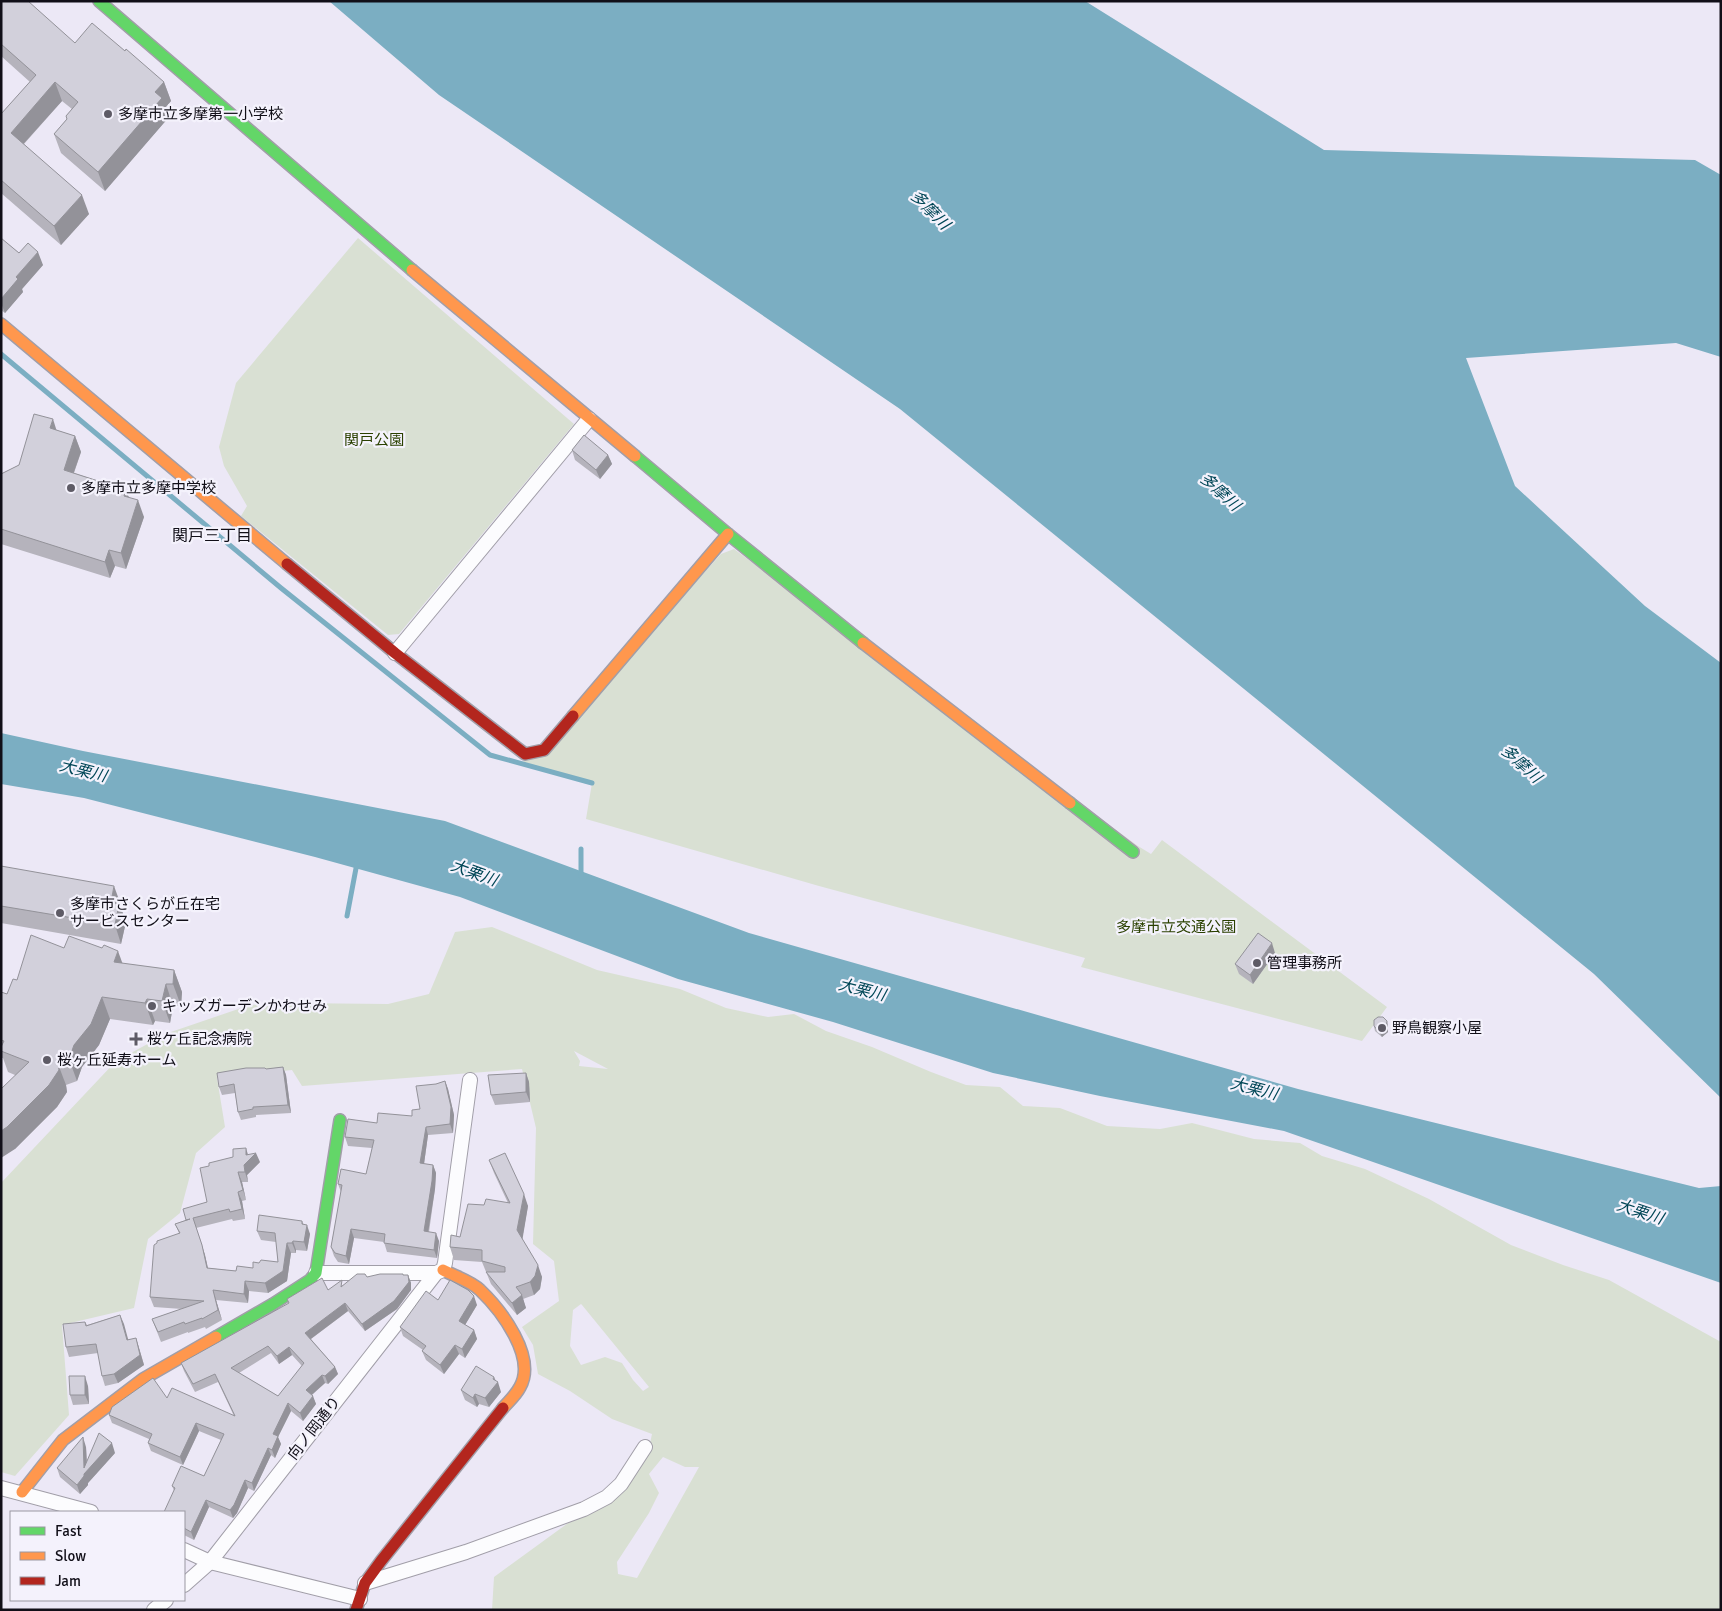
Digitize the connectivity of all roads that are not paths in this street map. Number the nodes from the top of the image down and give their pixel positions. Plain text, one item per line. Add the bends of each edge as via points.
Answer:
1 (99, 1) edge
2 (1, 324) edge
3 (589, 419) junction
4 (728, 534) junction
5 (395, 653) junction
6 (1133, 852) dead end
7 (470, 1080) dead end
8 (340, 1120) dead end
9 (439, 1271) junction
10 (316, 1273) junction
11 (645, 1447) dead end
12 (1, 1488) edge
13 (22, 1492) junction
14 (88, 1511) edge
15 (185, 1550) edge
16 (210, 1562) junction
17 (185, 1583) edge
18 (365, 1584) junction
19 (165, 1601) edge
20 (358, 1605) edge
21 (154, 1610) edge

1 - 3 street
2 - 5 street
3 - 4 street
3 - 5 street
4 - 5 street via 544,750 525,754
4 - 6 street via 892,666
7 - 9 street via 445,1263
8 - 10 street
9 - 10 street
9 - 16 street, 向ノ岡通り
9 - 18 street via 479,1289 510,1326 522,1351 524,1369 521,1386
10 - 13 street via 274,1304 143,1379 63,1440
11 - 18 street via 621,1484 607,1497 584,1509
12 - 13 street
13 - 14 street
15 - 16 street
16 - 17 street, 向ノ岡通り
16 - 20 street
18 - 20 street
19 - 21 street

